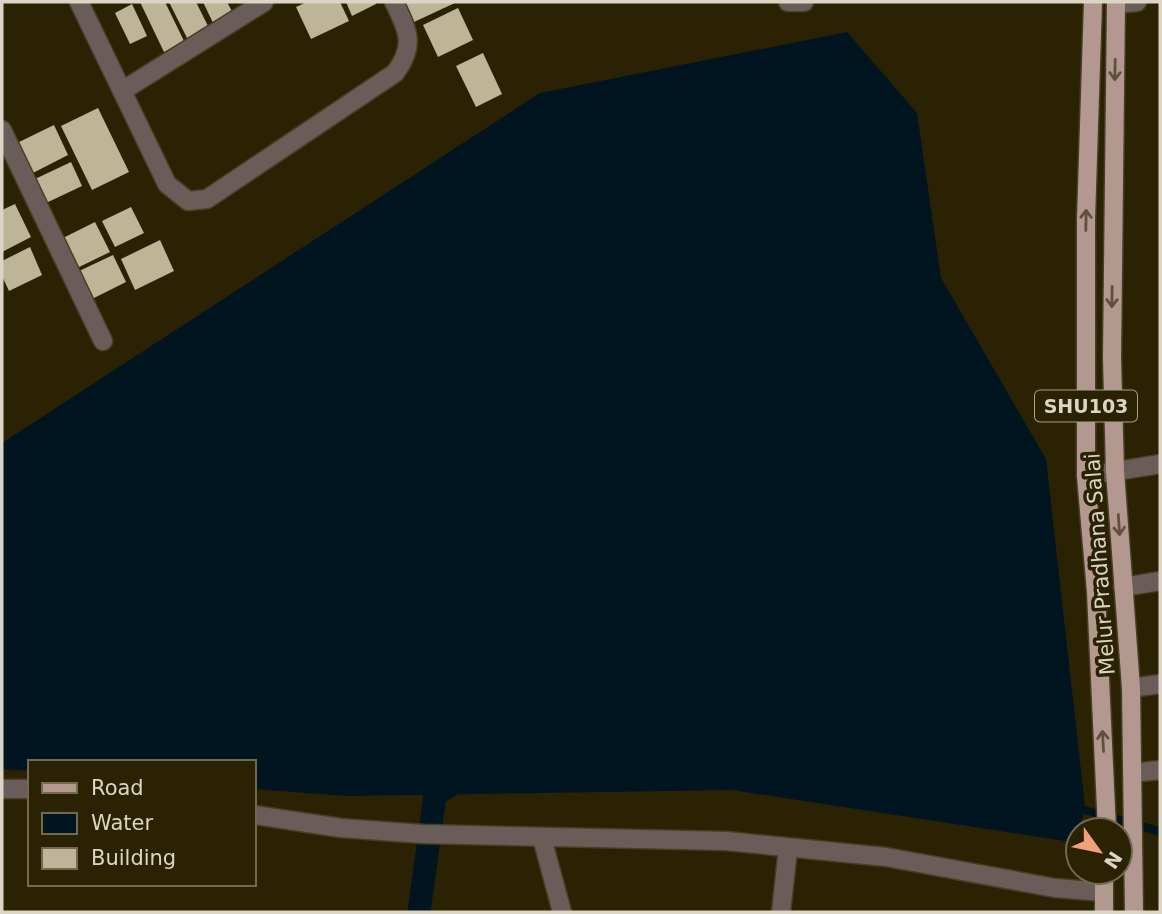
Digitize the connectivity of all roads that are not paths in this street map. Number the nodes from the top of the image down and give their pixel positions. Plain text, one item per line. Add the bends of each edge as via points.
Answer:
1 (79, 2) edge
2 (264, 2) edge
3 (394, 2) edge
4 (788, 2) edge
5 (804, 2) edge
6 (1093, 2) edge
7 (1137, 2) edge
8 (1116, 3) edge
9 (122, 91) junction
10 (2, 130) edge
11 (103, 341) dead end
12 (1160, 464) edge
13 (1115, 471) junction
14 (1086, 476) junction
15 (1160, 581) edge
16 (1123, 587) junction
17 (1160, 684) edge
18 (1132, 688) junction
19 (1160, 770) edge
20 (1132, 774) junction
21 (2, 789) edge
22 (28, 789) edge
23 (256, 815) edge
24 (1107, 816) edge
25 (542, 838) junction
26 (788, 849) junction
27 (1103, 886) edge
28 (1103, 892) junction
29 (562, 912) edge
30 (781, 912) edge
31 (1104, 912) edge
32 (1134, 912) edge

1 - 9 street
2 - 9 street
3 - 9 street via 409,43 395,73 206,199 188,201 167,184
4 - 5 street
14 -> 6 main road, Melur Pradhana Salai / SHU103 via 1086,219
7 - 8 street
8 -> 13 main road, Melur Pradhana Salai / SHU103
10 - 11 street
12 - 13 street
13 - 14 street
13 -> 16 main road, Melur Pradhana Salai / SHU103
24 -> 14 main road, Melur Pradhana Salai / SHU103
15 - 16 street
16 - 18 main road, Melur Pradhana Salai / SHU103
17 - 18 street
18 - 20 main road, Melur Pradhana Salai / SHU103
19 - 20 street
20 - 32 main road, Melur Pradhana Salai / SHU103
21 - 22 street
23 - 25 street via 341,828
25 - 26 street via 726,841
25 - 29 street
26 - 28 street via 886,857 1055,888
26 - 30 street
27 - 28 main road
28 - 31 main road

